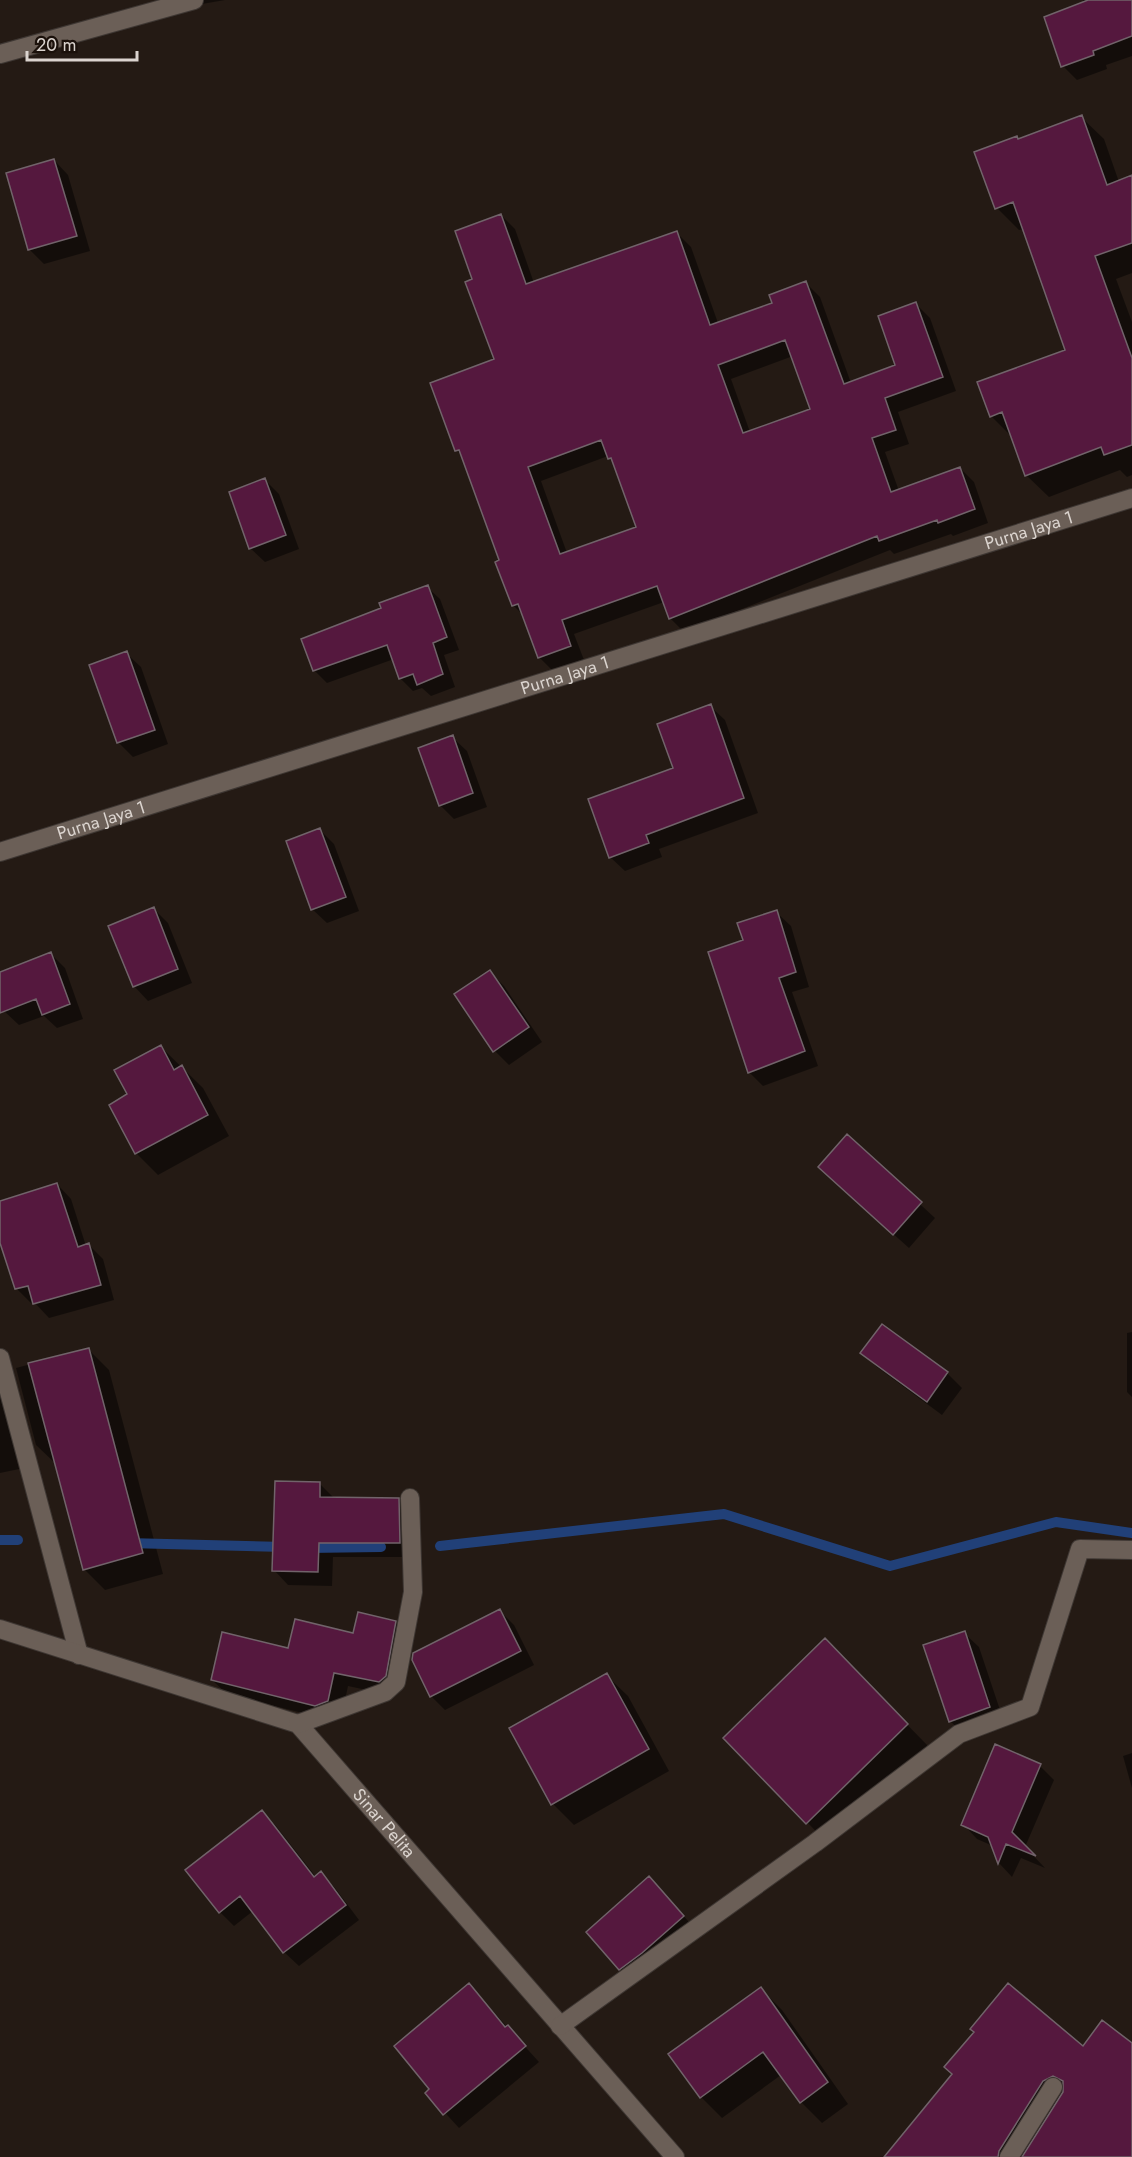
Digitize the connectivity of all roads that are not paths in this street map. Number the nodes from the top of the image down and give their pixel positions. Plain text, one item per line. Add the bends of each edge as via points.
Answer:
1 (194, 0) edge
2 (146, 7) edge
3 (0, 54) edge
4 (1132, 498) edge
5 (0, 852) edge
6 (0, 1358) edge
7 (410, 1498) dead end
8 (1132, 1550) edge
9 (0, 1629) edge
10 (79, 1655) junction
11 (298, 1724) junction
12 (560, 2025) junction
13 (1053, 2087) dead end
14 (675, 2157) edge
15 (1009, 2157) edge

1 - 2 street
2 - 3 street
4 - 5 street, Purna Jaya 1
6 - 10 street
7 - 11 street via 413,1592 396,1682 385,1692
8 - 12 street via 1080,1549 1030,1707 959,1734 815,1843
9 - 10 street
10 - 11 street
11 - 12 street, Sinar Pelita
12 - 14 street, Sinar Pelita
13 - 15 street

